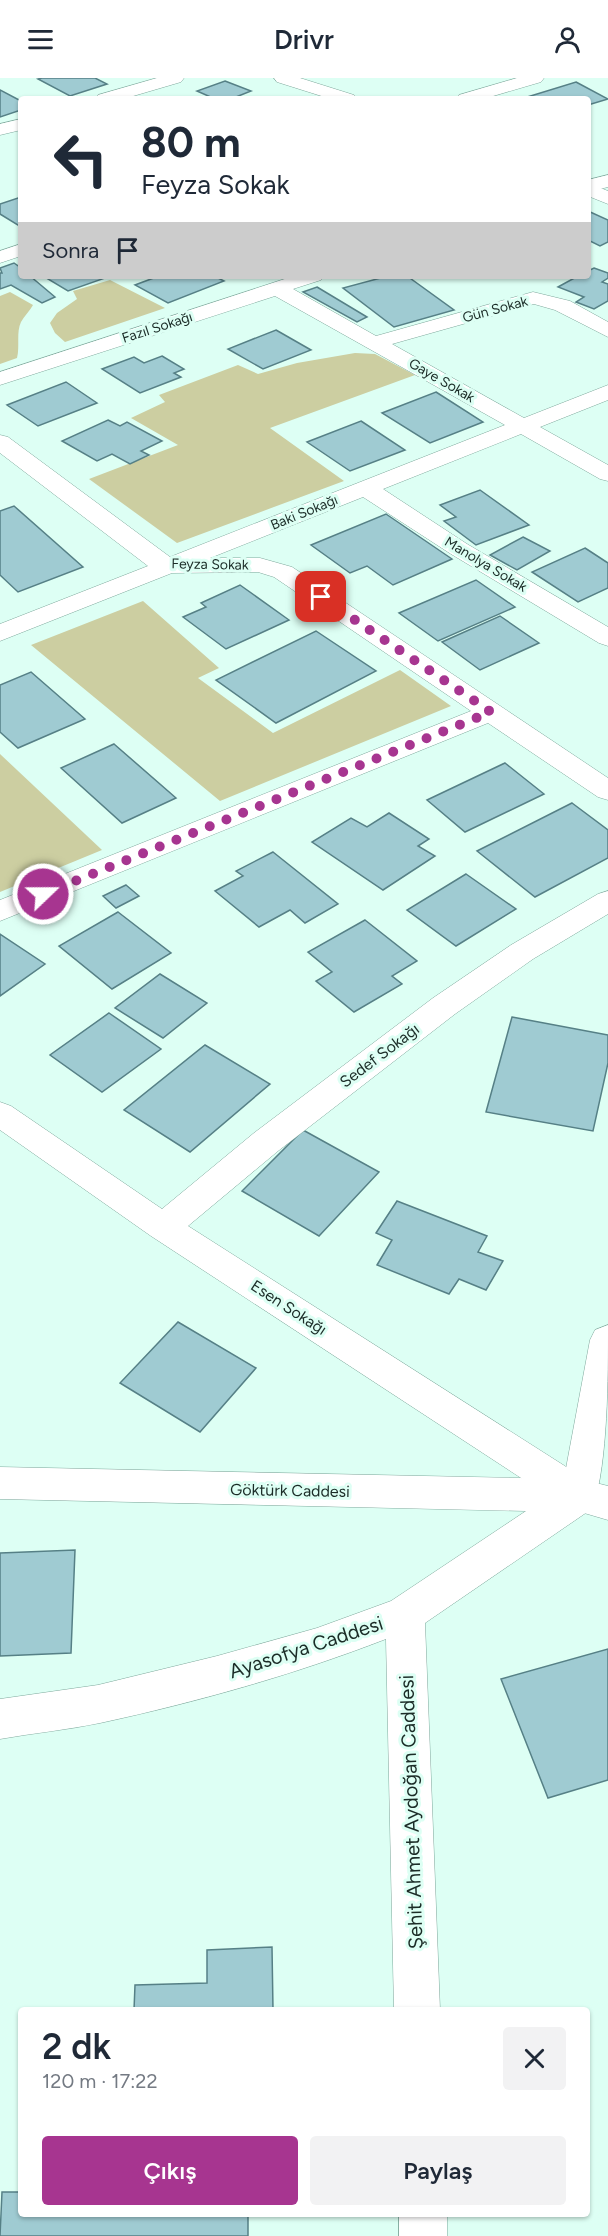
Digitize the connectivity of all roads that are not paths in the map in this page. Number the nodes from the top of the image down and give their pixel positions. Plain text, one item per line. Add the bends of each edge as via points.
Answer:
1 (175, 78) edge
2 (283, 78) edge
3 (535, 78) edge
4 (114, 96) edge
5 (339, 96) edge
6 (475, 96) edge
7 (18, 125) edge
8 (0, 130) edge
9 (608, 181) edge
10 (591, 186) edge
11 (591, 189) edge
12 (608, 198) edge
13 (18, 251) edge
14 (0, 257) edge
15 (304, 279) edge
16 (276, 288) junction
17 (608, 331) edge
18 (376, 342) junction
19 (0, 379) edge
20 (608, 392) edge
21 (522, 426) junction
22 (0, 442) edge
23 (608, 474) edge
24 (365, 488) junction
25 (170, 566) junction
26 (0, 633) edge
27 (608, 638) edge
28 (491, 712) junction
29 (608, 791) edge
30 (608, 901) edge
31 (0, 911) edge
32 (0, 1114) edge
33 (163, 1227) junction
34 (608, 1340) edge
35 (0, 1482) edge
36 (594, 1500) edge
37 (405, 1614) junction
38 (0, 1719) edge
39 (417, 2007) edge
40 (423, 2217) edge
41 (423, 2236) edge

1 - 4 street
2 - 5 street
3 - 6 street
7 - 8 street
9 - 10 street
11 - 12 street
13 - 14 street
15 - 16 street, Fazıl Sokağı
16 - 18 street, Gaye Sokak
16 - 19 street, Fazıl Sokağı
17 - 18 street, Gün Sokak via 559,303 533,298
18 - 21 street, Gaye Sokak
20 - 21 street, Baki Sokağı
21 - 23 street, Gaye Sokak
21 - 24 street, Baki Sokağı
22 - 25 street, Feyza Sokak via 127,540
24 - 25 street, Baki Sokağı
24 - 27 street, Manolya Sokak
25 - 26 street, Baki Sokağı
25 - 28 street, Feyza Sokak via 260,565 283,572
28 - 29 street, Feyza Sokak
28 - 31 street
30 - 33 street, Sedef Sokağı via 522,952 444,1006 266,1142
32 - 33 street, Esen Sokağı
33 - 36 street, Esen Sokağı
34 - 36 street
35 - 36 street, Göktürk Caddesi
36 - 37 street, Ayasofya Caddesi
37 - 38 street, Ayasofya Caddesi via 317,1647 217,1675 98,1704
37 - 39 street, Şehit Ahmet Aydoğan Caddesi
40 - 41 street

